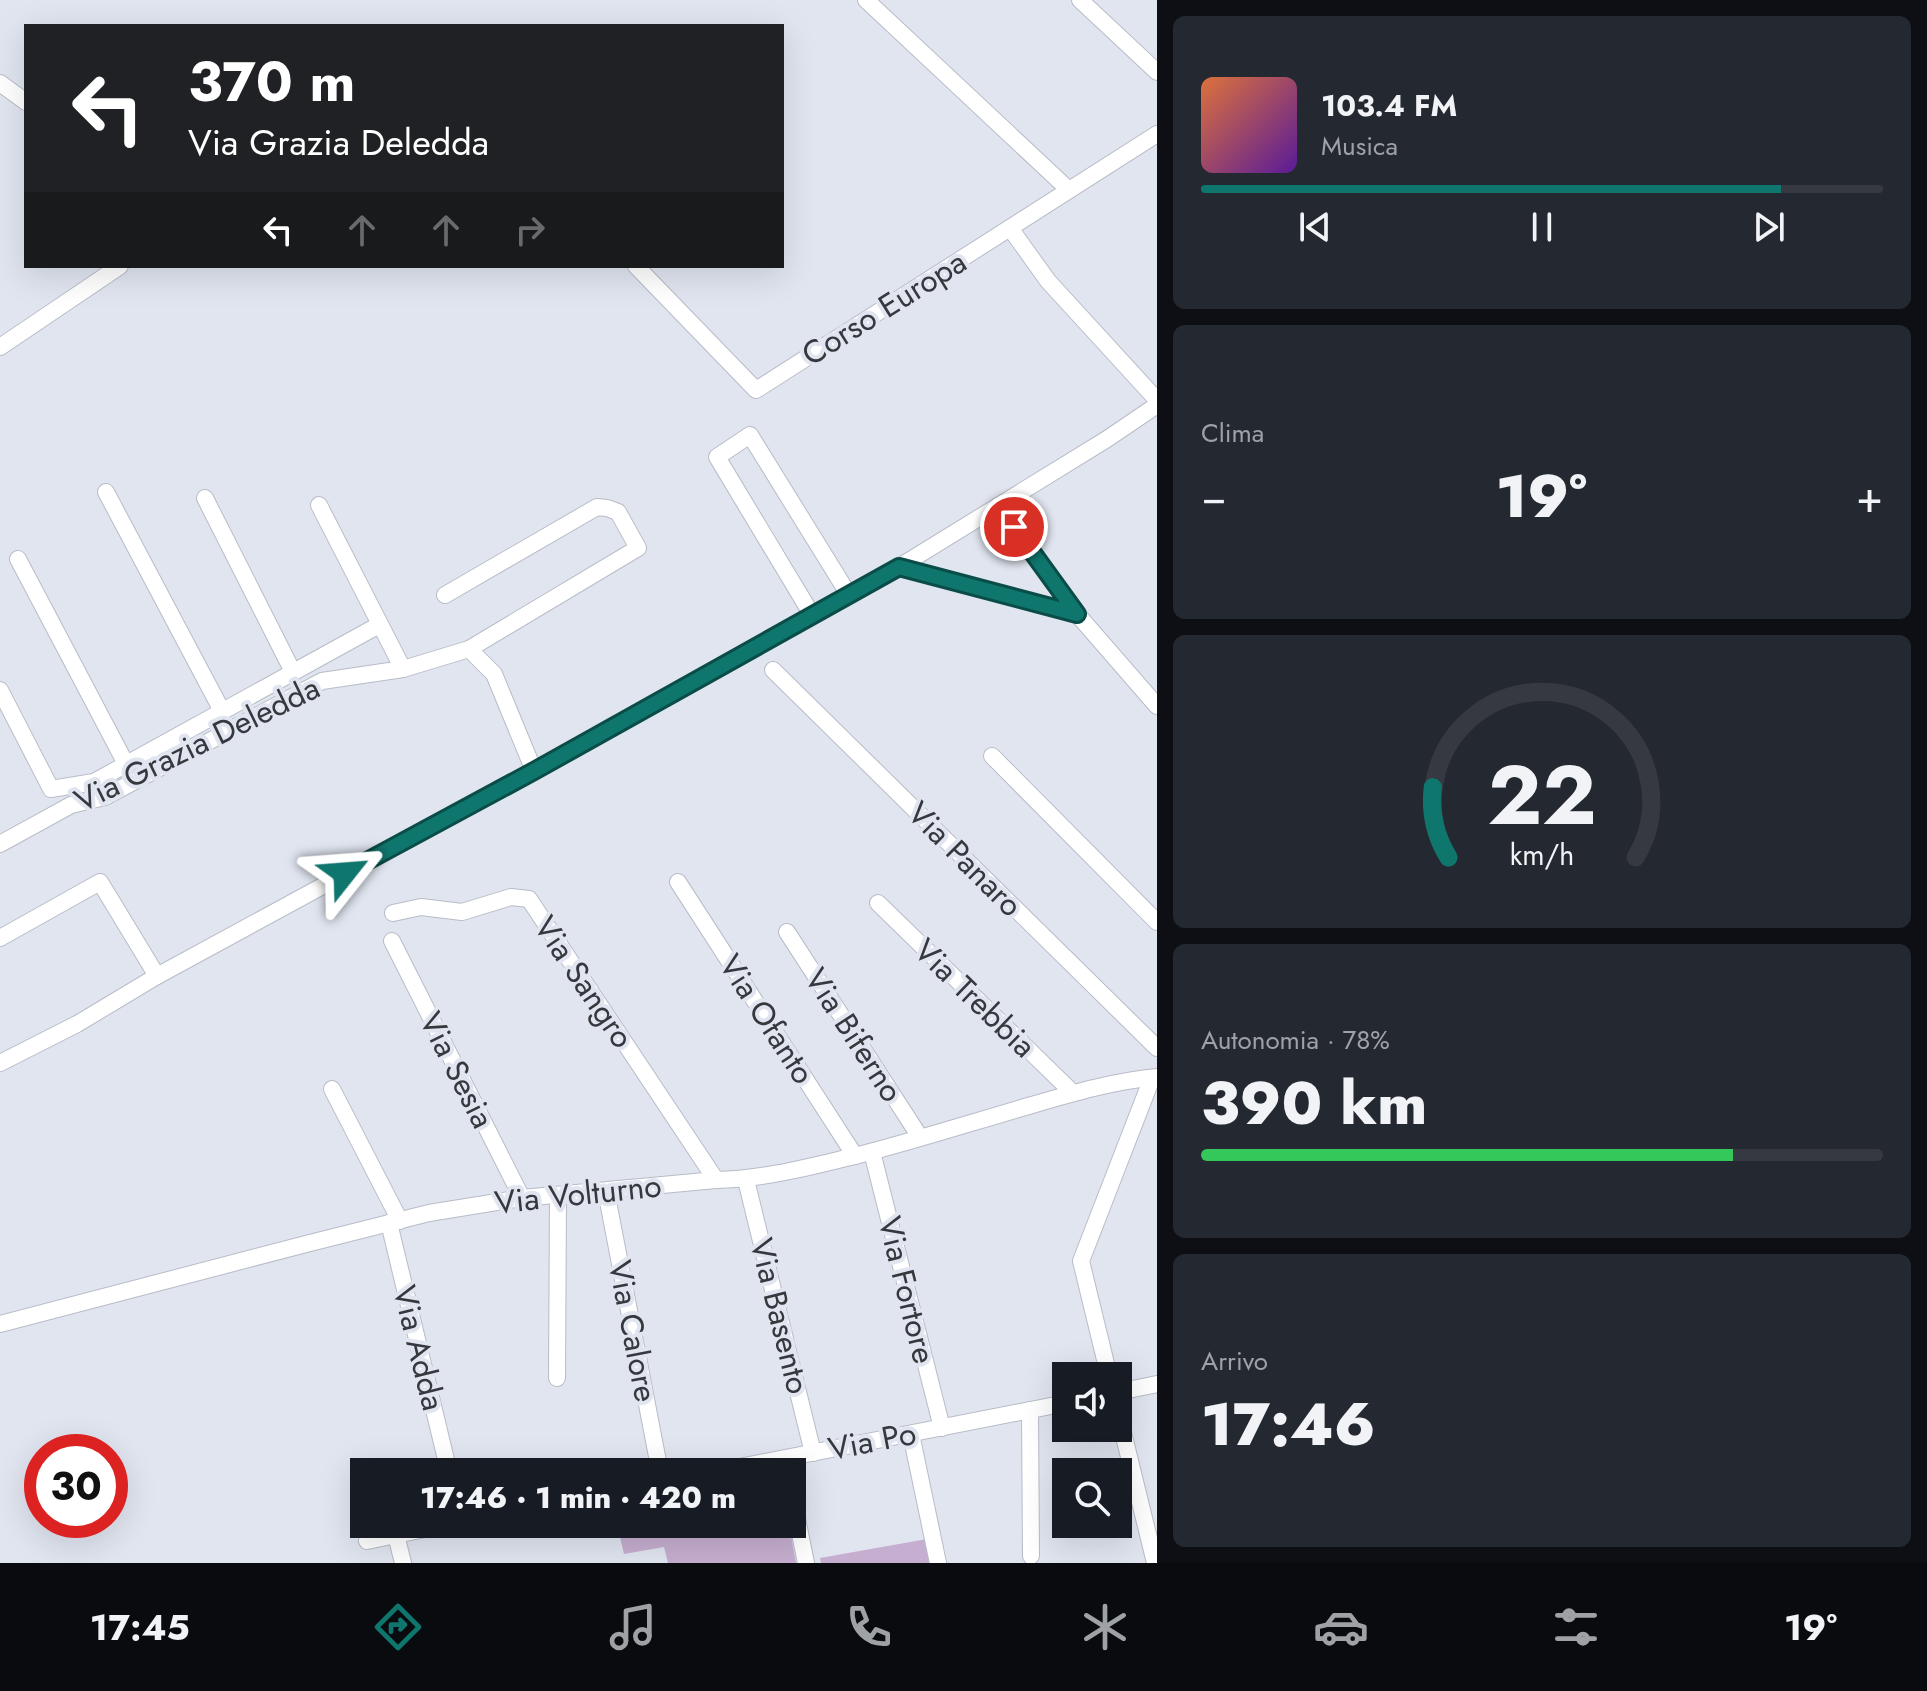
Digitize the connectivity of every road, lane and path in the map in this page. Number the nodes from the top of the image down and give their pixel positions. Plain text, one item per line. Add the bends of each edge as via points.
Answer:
1 (866, 0) edge
2 (1080, 0) edge
3 (1157, 72) edge
4 (0, 83) edge
5 (24, 101) edge
6 (1157, 134) edge
7 (1069, 190) junction
8 (1010, 228) junction
9 (117, 268) edge
10 (638, 268) edge
11 (0, 347) edge
12 (1157, 402) edge
13 (106, 492) dead end
14 (205, 498) dead end
15 (319, 505) dead end
16 (998, 506) junction
17 (18, 559) dead end
18 (899, 567) junction
19 (445, 595) dead end
20 (849, 595) junction
21 (1077, 614) junction
22 (812, 615) junction
23 (379, 625) junction
24 (469, 649) junction
25 (403, 669) junction
26 (773, 670) dead end
27 (293, 672) junction
28 (0, 690) edge
29 (1157, 706) edge
30 (222, 711) junction
31 (992, 756) dead end
32 (126, 764) junction
33 (534, 771) junction
34 (0, 844) edge
35 (678, 882) dead end
36 (878, 903) dead end
37 (393, 913) dead end
38 (1157, 922) edge
39 (787, 932) dead end
40 (0, 938) edge
41 (392, 941) dead end
42 (157, 976) junction
43 (1157, 1048) edge
44 (0, 1063) edge
45 (1155, 1077) edge
46 (332, 1089) dead end
47 (1073, 1093) junction
48 (920, 1137) junction
49 (872, 1152) junction
50 (855, 1156) junction
51 (716, 1180) junction
52 (746, 1180) junction
53 (606, 1191) junction
54 (558, 1195) junction
55 (522, 1198) junction
56 (394, 1222) junction
57 (0, 1324) edge
58 (1106, 1362) edge
59 (557, 1378) dead end
60 (1157, 1384) edge
61 (1132, 1389) edge
62 (1052, 1406) edge
63 (1030, 1410) junction
64 (942, 1428) junction
65 (911, 1434) junction
66 (1125, 1442) edge
67 (813, 1453) junction
68 (446, 1458) edge
69 (657, 1458) edge
70 (802, 1458) edge
71 (382, 1538) edge
72 (397, 1538) edge
73 (801, 1538) edge
74 (367, 1541) dead end
75 (1031, 1556) dead end
76 (403, 1563) edge
77 (806, 1563) edge
78 (938, 1563) edge
79 (1155, 1563) edge

1 - 7 street
2 - 3 street
4 - 5 street
6 - 7 street, Corso Europa
7 - 8 street, Corso Europa
8 - 10 street, Corso Europa via 756,390
8 - 12 street via 1048,281
9 - 11 street
12 - 16 street
13 - 30 street
14 - 27 street
15 - 23 street
16 - 18 street
16 - 21 street
17 - 32 street
18 - 20 street
18 - 21 street
19 - 24 street, Via Grazia Deledda via 597,507 618,512 638,548
20 - 22 street
20 - 22 street via 750,435 717,457
21 - 29 street
22 - 33 street
23 - 25 street
23 - 27 street
24 - 25 street, Via Grazia Deledda
24 - 33 street via 494,674
25 - 34 street, Via Grazia Deledda via 322,681 105,797 71,805
26 - 43 street, Via Panaro
27 - 30 street
28 - 32 street via 51,789 94,782
30 - 32 street
31 - 38 street
33 - 42 street
35 - 50 street, Via Ofanto
36 - 47 street, Via Trebbia
37 - 51 street, Via Sangro via 421,907 462,912 511,897 529,899
39 - 48 street, Via Biferno
40 - 42 street via 100,882
41 - 55 street, Via Sesia
42 - 44 street
45 - 47 street, Via Volturno
45 - 58 street via 1081,1261
46 - 56 street, Via Adda
47 - 48 street, Via Volturno
48 - 49 street, Via Volturno
49 - 50 street, Via Volturno
49 - 64 street, Via Fortore
50 - 52 street, Via Volturno
51 - 52 street, Via Volturno
51 - 53 street, Via Volturno
52 - 67 street, Via Basento
53 - 54 street, Via Volturno
53 - 69 street, Via Calore
54 - 55 street, Via Volturno
54 - 59 street
55 - 56 street, Via Volturno
56 - 57 street, Via Volturno
56 - 68 street, Via Adda
60 - 61 street
62 - 63 street, Via Po
63 - 64 street, Via Po
63 - 75 street
64 - 65 street, Via Po
65 - 67 street, Via Po
65 - 78 street
66 - 79 street
67 - 70 street, Via Po
71 - 74 street
72 - 76 street
73 - 77 street

